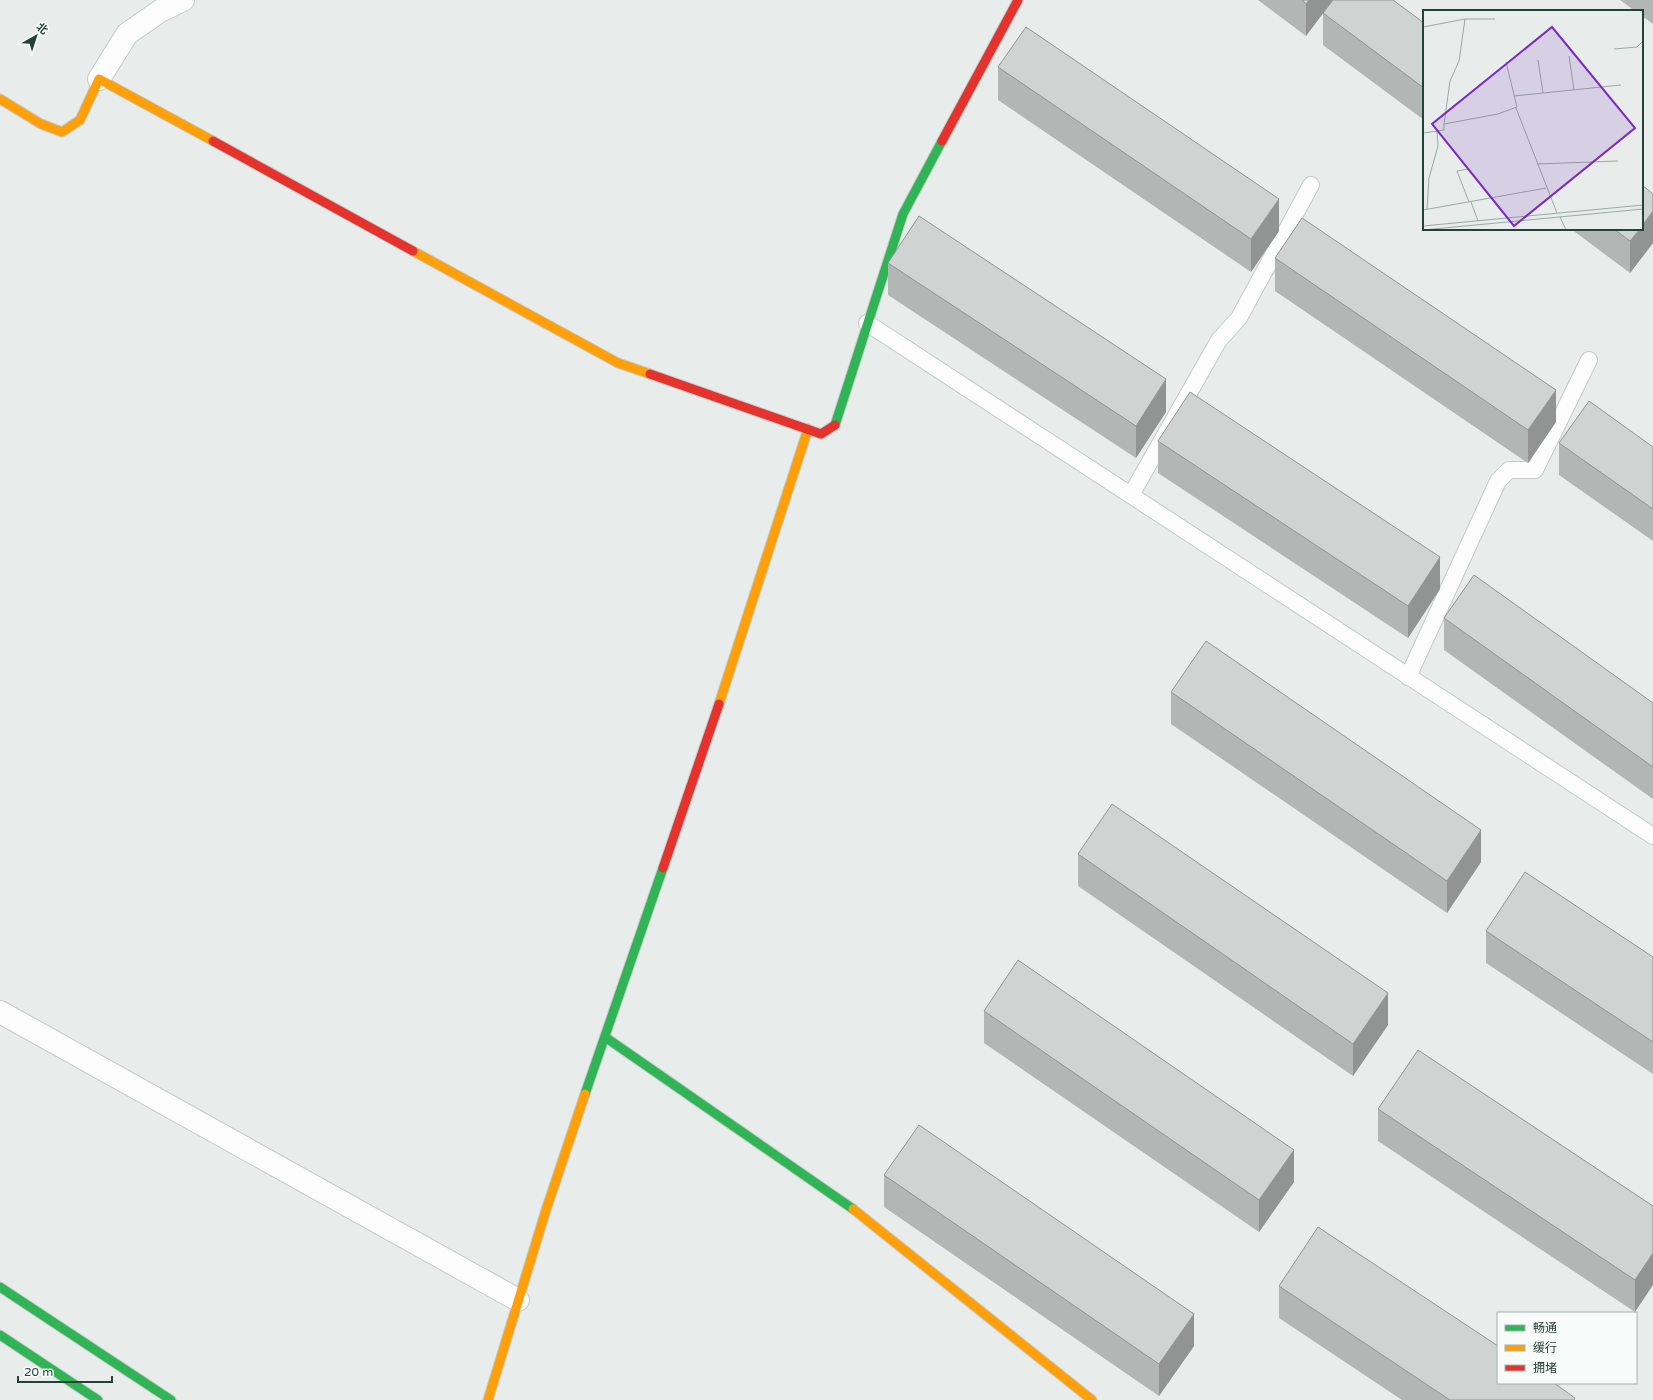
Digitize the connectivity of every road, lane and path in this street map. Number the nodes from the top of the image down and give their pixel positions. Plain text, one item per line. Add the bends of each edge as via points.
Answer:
1 (183, 0) edge
2 (1018, 0) edge
3 (99, 79) junction
4 (0, 99) edge
5 (1311, 185) dead end
6 (867, 323) junction
7 (1589, 360) dead end
8 (808, 429) junction
9 (1131, 496) junction
10 (1408, 676) junction
11 (1653, 836) edge
12 (0, 1012) edge
13 (605, 1037) junction
14 (0, 1287) edge
15 (518, 1300) junction
16 (0, 1335) edge
17 (98, 1400) edge
18 (171, 1400) edge
19 (488, 1400) edge
20 (1092, 1400) edge

1 - 3 street via 160,11 127,34
2 - 6 street via 903,214
3 - 4 street via 80,120 62,132 41,124
3 - 8 street via 618,363
5 - 9 lane via 1238,318 1219,340
6 - 8 street via 835,425 821,434
6 - 9 lane
7 - 10 lane via 1535,470 1509,470 1498,481
8 - 13 street via 727,680
9 - 10 lane
10 - 11 lane
12 - 15 street
13 - 15 street
13 - 20 street via 854,1210
14 - 18 street
15 - 19 street
16 - 17 street

